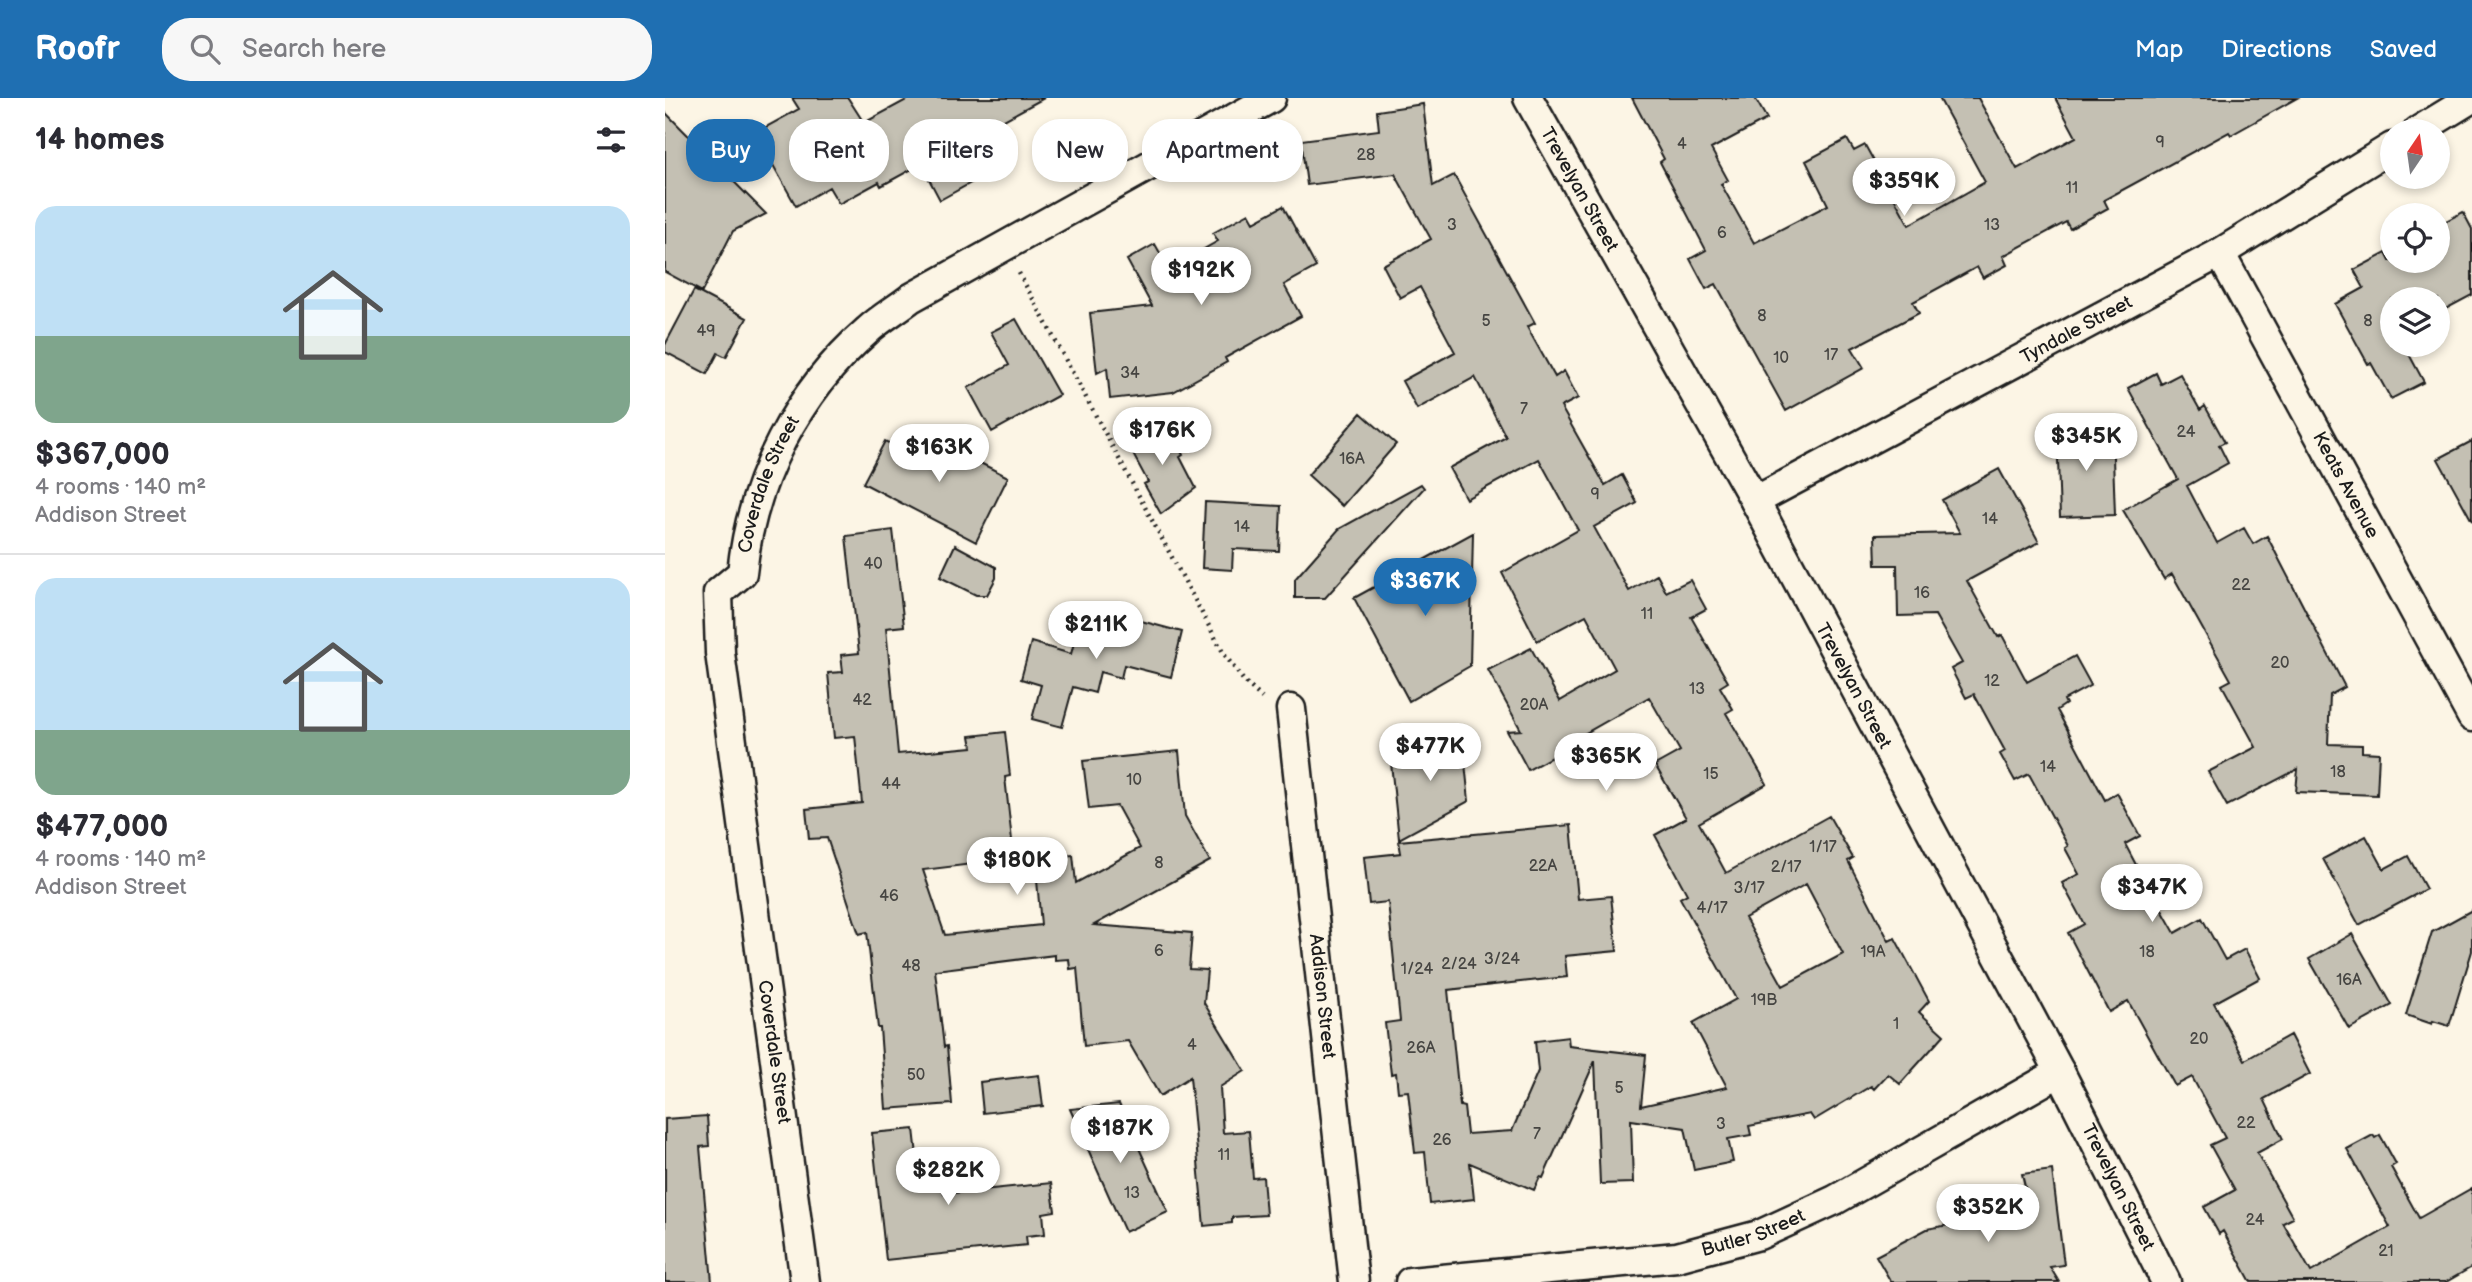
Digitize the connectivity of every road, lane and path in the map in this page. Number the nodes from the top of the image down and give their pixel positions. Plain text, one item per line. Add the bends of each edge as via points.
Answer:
1 (1271, 98) edge
2 (1528, 98) edge
3 (2472, 98) edge
4 (2438, 119) edge
5 (2380, 154) edge
6 (1007, 246) junction
7 (2220, 253) junction
8 (1755, 501) junction
9 (1291, 709) joint
10 (2472, 717) edge
11 (2060, 1072) junction
12 (805, 1282) edge
13 (1355, 1282) edge
14 (1410, 1282) edge
15 (2166, 1282) edge

1 - 6 street, Coverdale Street
2 - 8 street, Trevelyan Street
3 - 4 street
5 - 7 street, Tyndale Street
6 - 9 path via 1224,654 1259,697
6 - 12 street, Coverdale Street via 911,298 868,330 835,363 773,455 745,538 742,573 717,593 720,653
7 - 8 street, Tyndale Street
7 - 10 street, Keats Avenue
8 - 11 street, Trevelyan Street
9 - 13 street, Addison Street
11 - 14 street, Butler Street via 1835,1200 1759,1235 1677,1257
11 - 15 street, Trevelyan Street

